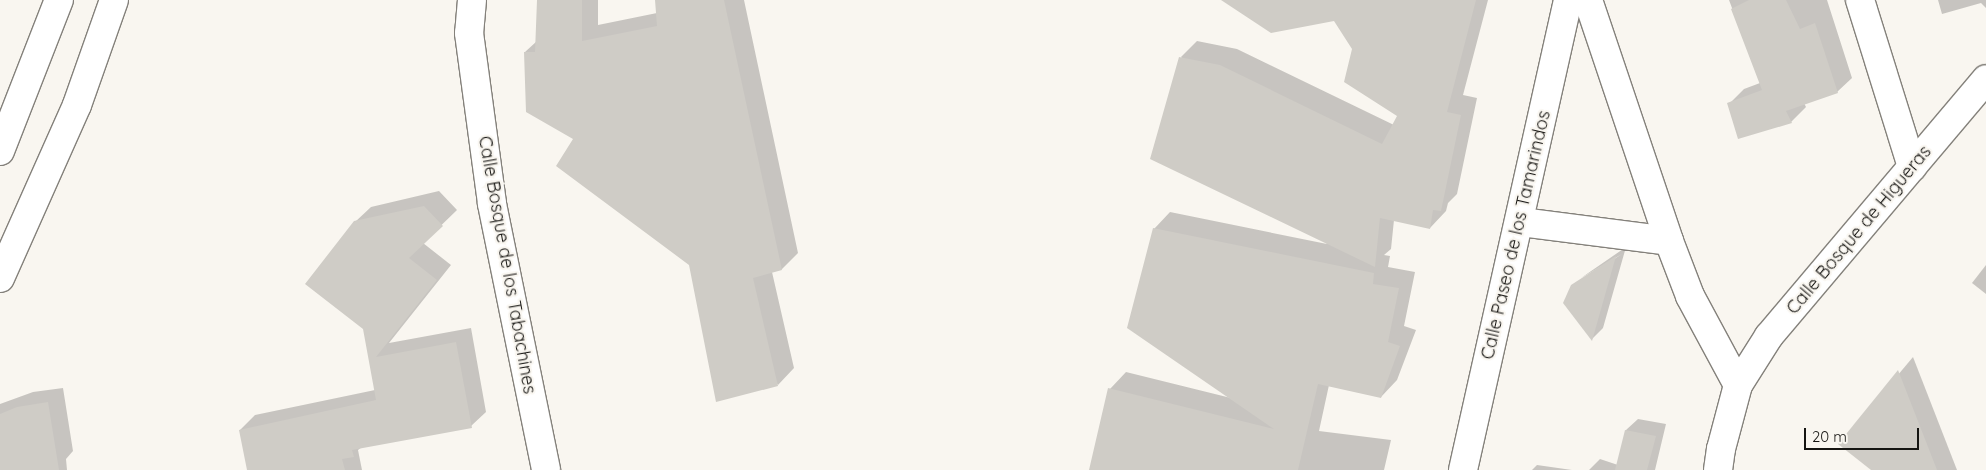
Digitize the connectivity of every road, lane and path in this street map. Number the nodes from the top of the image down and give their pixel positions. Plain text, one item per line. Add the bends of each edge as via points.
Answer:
1 (59, 0) edge
2 (114, 0) edge
3 (472, 0) edge
4 (1568, 0) edge
5 (1588, 0) edge
6 (1860, 0) edge
7 (1986, 80) edge
8 (0, 150) edge
9 (1912, 167) junction
10 (1521, 222) junction
11 (1669, 241) junction
12 (0, 278) edge
13 (1738, 385) junction
14 (546, 470) edge
15 (1463, 470) edge
16 (1718, 470) edge

1 - 8 street
2 - 12 street via 77,105
3 - 14 street, Calle Bosque de los Tabachines via 469,33 492,204
4 - 10 street, Calle Paseo de los Tamarindos
5 - 11 street
6 - 9 street
7 - 9 street, Calle Bosque de Higueras
9 - 13 street, Calle Bosque de Higueras via 1769,336
10 - 11 street
10 - 15 street, Calle Paseo de los Tamarindos
11 - 13 street via 1690,296
13 - 16 street, Calle Bosque de Higueras via 1720,448

